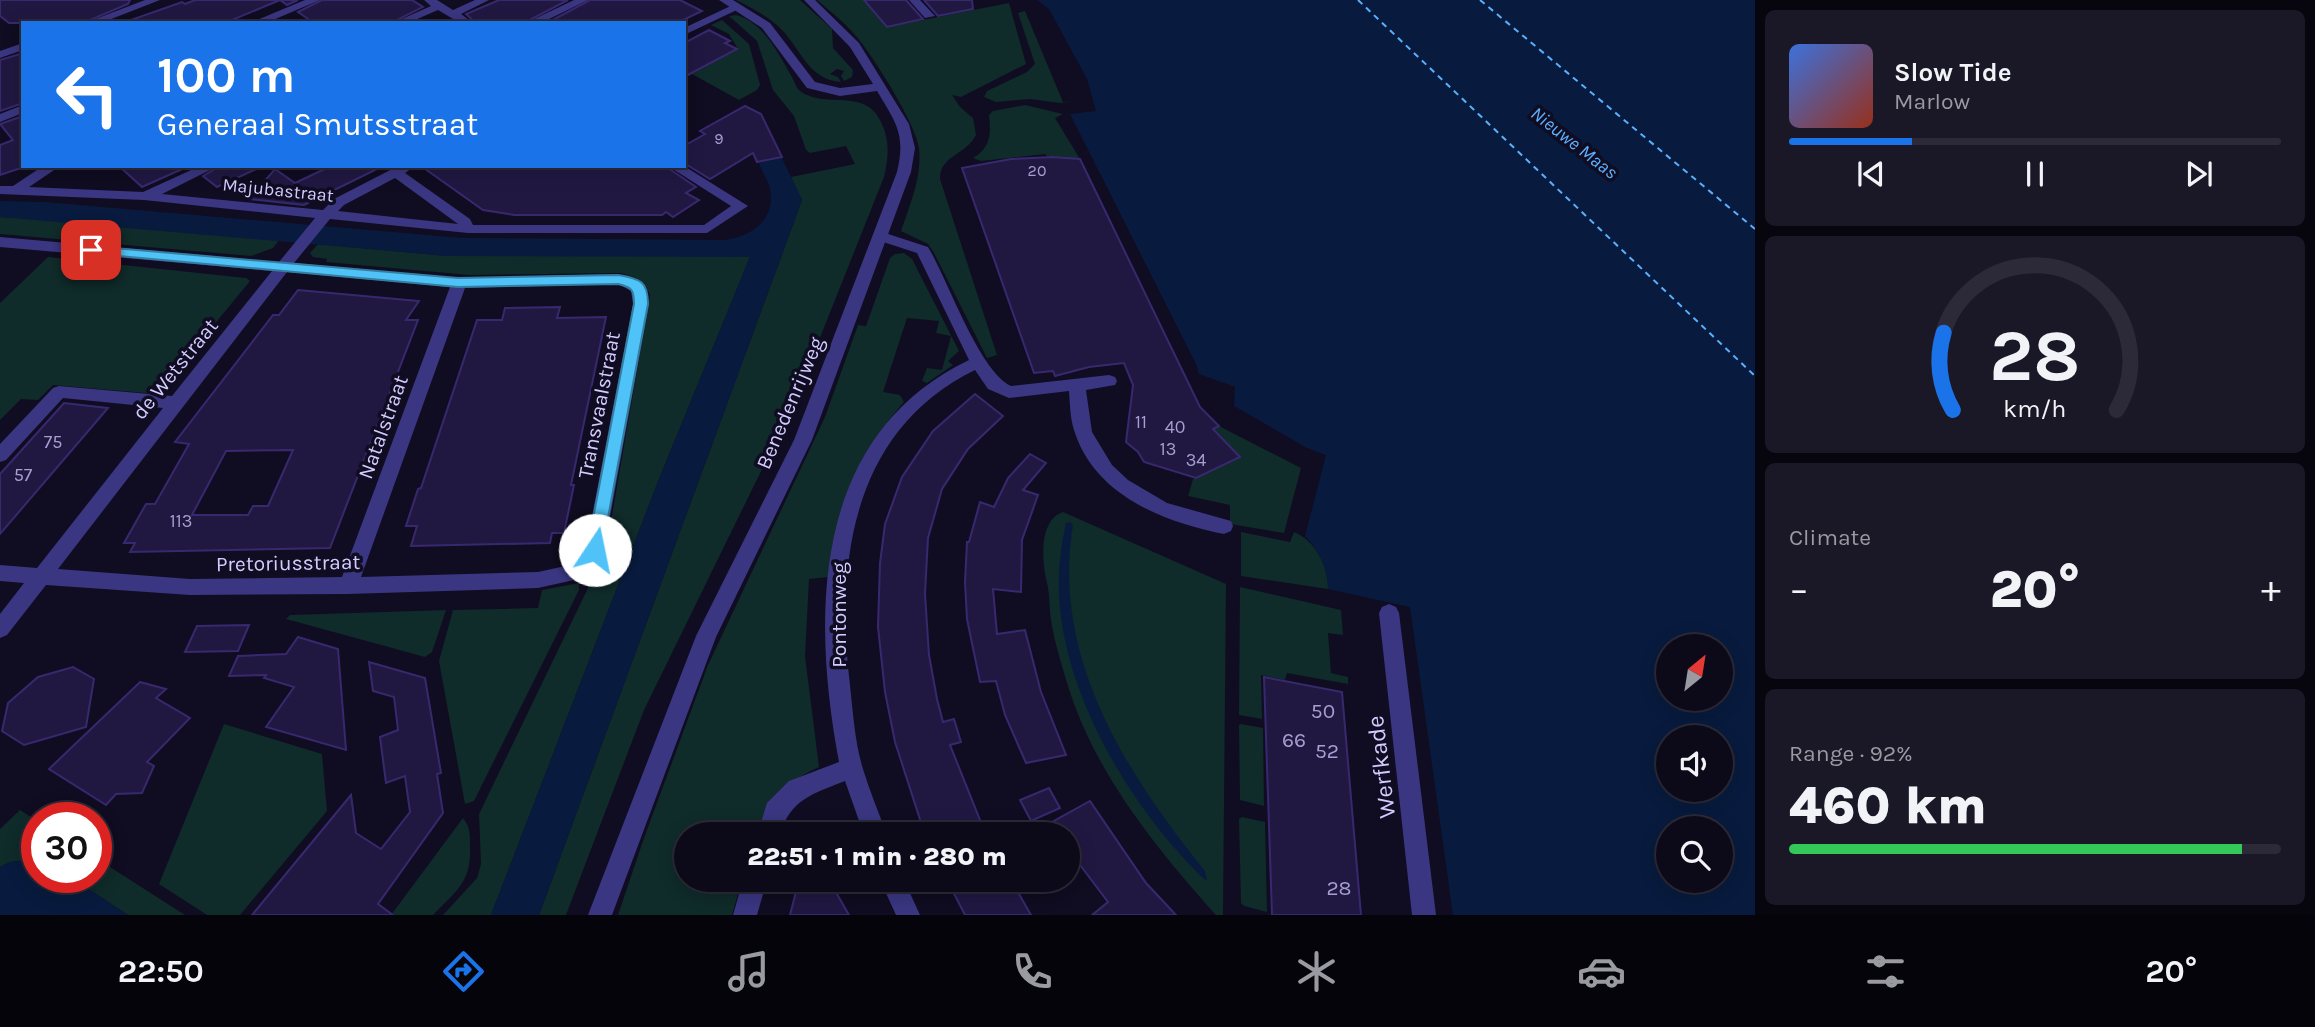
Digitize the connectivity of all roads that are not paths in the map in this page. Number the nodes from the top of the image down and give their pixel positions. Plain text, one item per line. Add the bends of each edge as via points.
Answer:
1 (155, 0) edge
2 (315, 0) edge
3 (484, 0) edge
4 (583, 0) edge
5 (724, 0) edge
6 (809, 0) edge
7 (914, 0) edge
8 (434, 3) edge
9 (737, 6) junction
10 (452, 14) junction
11 (929, 16) dead end
12 (96, 21) edge
13 (261, 21) edge
14 (402, 21) edge
15 (464, 21) edge
16 (536, 21) edge
17 (686, 31) edge
18 (21, 48) edge
19 (0, 55) edge
20 (880, 87) junction
21 (21, 110) edge
22 (0, 118) edge
23 (50, 168) edge
24 (208, 168) edge
25 (677, 168) edge
26 (402, 169) edge
27 (18, 189) junction
28 (0, 190) edge
29 (145, 196) junction
30 (321, 220) junction
31 (468, 229) junction
32 (882, 237) junction
33 (0, 242) edge
34 (285, 267) junction
35 (458, 283) junction
36 (978, 362) junction
37 (1109, 380) dead end
38 (1077, 384) junction
39 (176, 404) junction
40 (0, 455) edge
41 (1224, 526) dead end
42 (576, 572) joint
43 (0, 573) edge
44 (40, 577) junction
45 (348, 586) junction
46 (1389, 613) dead end
47 (0, 629) edge
48 (852, 768) junction
49 (772, 822) edge
50 (871, 822) edge
51 (752, 892) edge
52 (897, 892) edge
53 (600, 915) edge
54 (746, 915) edge
55 (908, 915) edge
56 (1424, 915) edge

1 - 12 street
2 - 13 street
3 - 10 street
4 - 16 street
5 - 9 street
6 - 20 street, Benedenrijweg via 856,45
7 - 11 street
8 - 10 street
8 - 14 street
9 - 17 street
9 - 20 street via 771,29 811,85 840,92
10 - 15 street
18 - 19 street
20 - 32 street, Benedenrijweg via 903,124 909,148
21 - 22 street
23 - 27 street
24 - 29 street
25 - 31 street, Majubastraat via 741,206 707,229
26 - 30 street, de Wetstraat via 339,202
26 - 31 street via 466,222
27 - 28 street, Majubastraat
27 - 29 street, Majubastraat
29 - 30 street, Majubastraat
30 - 31 street, Majubastraat
30 - 34 street, de Wetstraat
32 - 36 street via 923,250
32 - 53 street, Benedenrijweg via 803,440 706,636
33 - 34 street
34 - 35 street
34 - 39 street, de Wetstraat
35 - 42 street, Transvaalstraat via 618,279 635,283 641,291 595,550
35 - 45 street, Natalstraat
36 - 38 street via 994,385 1009,392
36 - 48 street, Pontonweg via 956,370 900,418 876,451 849,509 837,561 835,655
37 - 38 street
38 - 41 street via 1083,432 1104,467 1129,491 1171,513
39 - 40 street via 59,392
39 - 44 street, de Wetstraat
42 - 45 street, Pretoriusstraat via 538,580
43 - 44 street, Pretoriusstraat
44 - 45 street, Pretoriusstraat via 190,587
44 - 47 street, de Wetstraat
46 - 56 street, Werfkade
48 - 49 street via 797,789 775,811
48 - 50 street, Pontonweg
51 - 54 street
52 - 55 street

